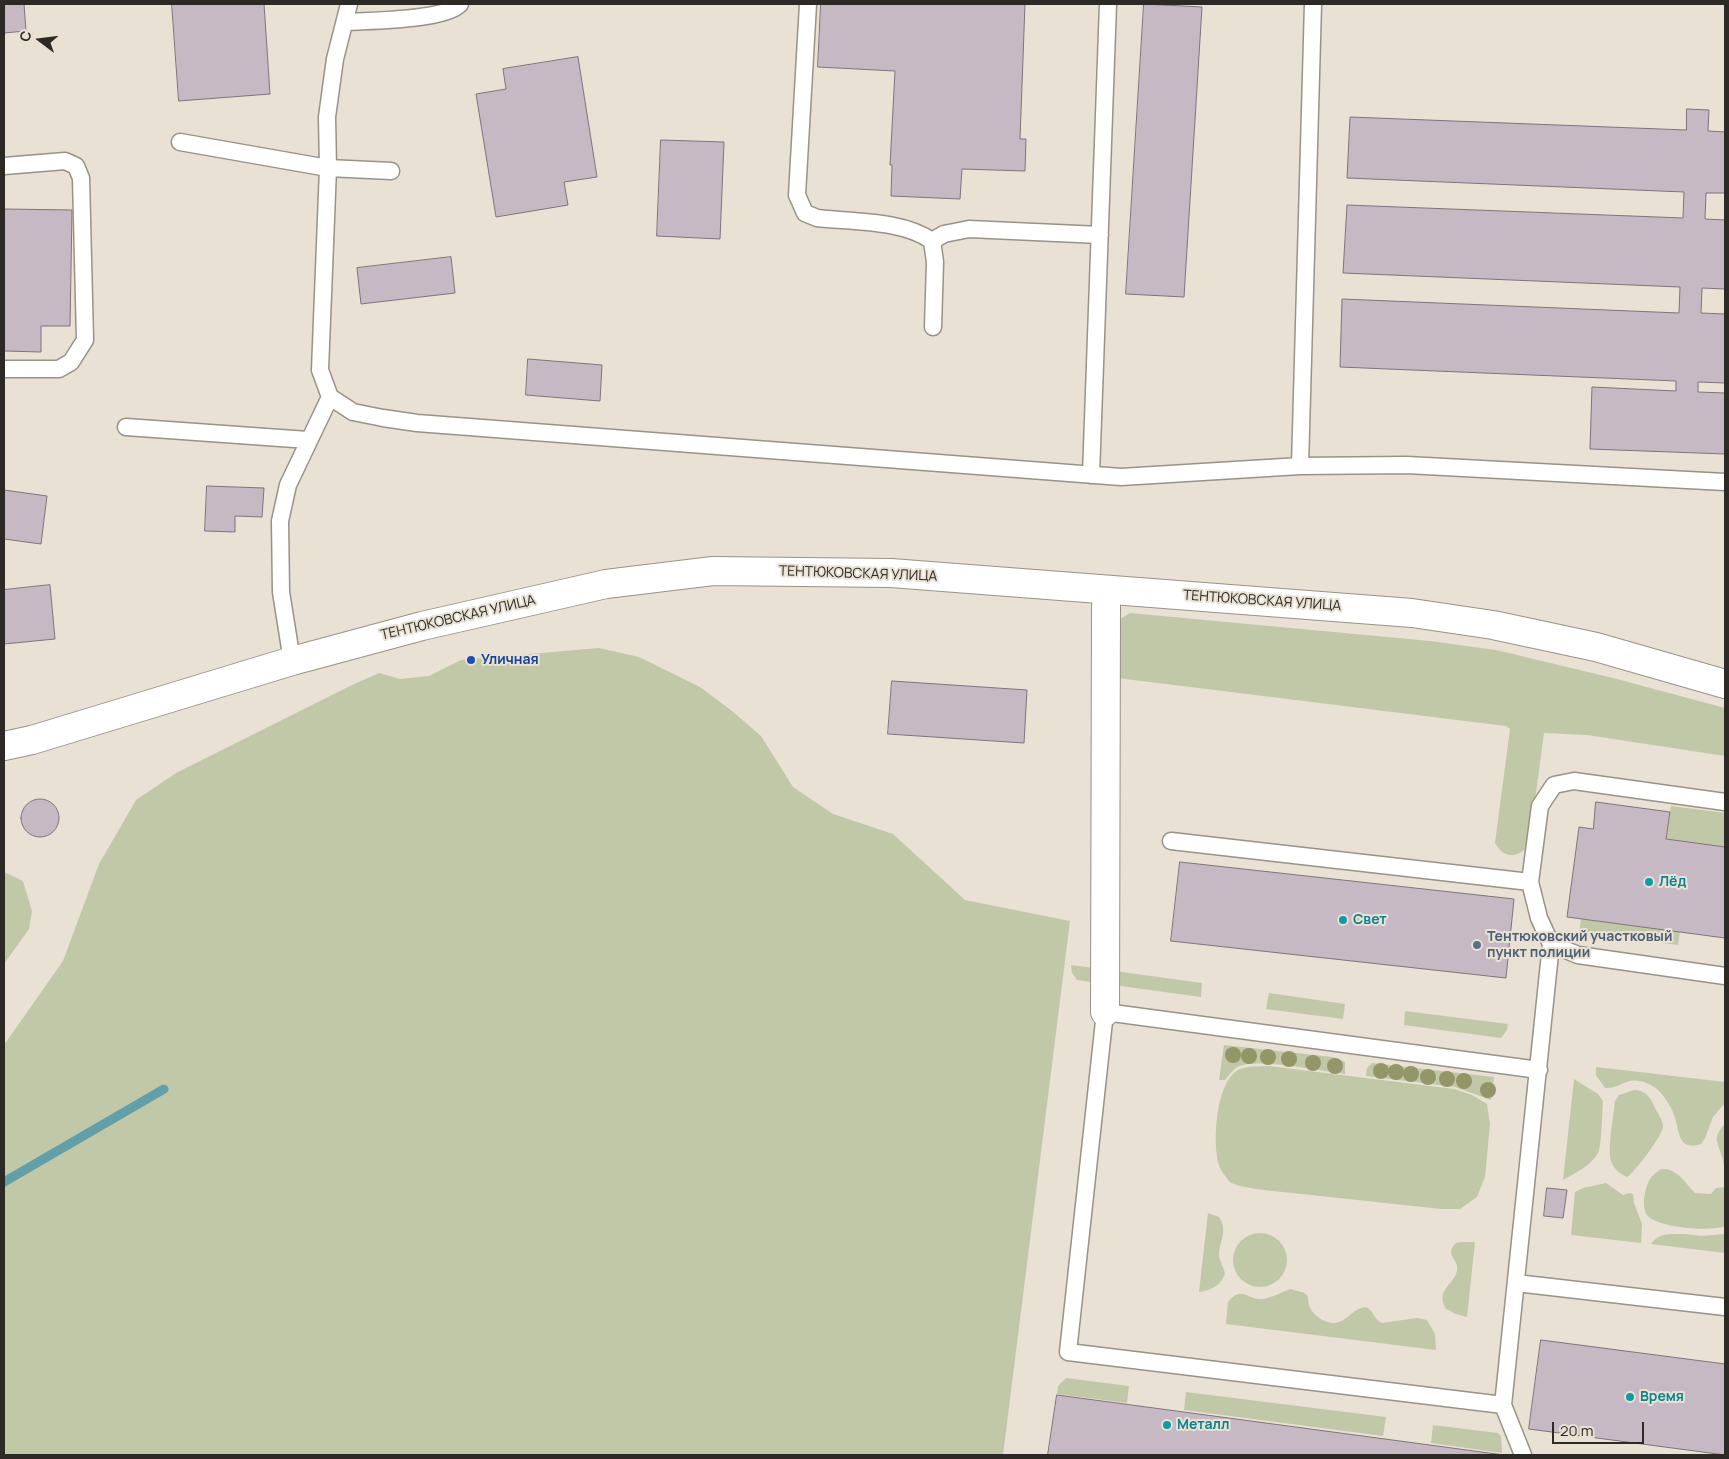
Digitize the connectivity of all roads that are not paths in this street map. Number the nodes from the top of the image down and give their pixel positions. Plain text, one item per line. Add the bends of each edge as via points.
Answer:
1 (349, 4) edge
2 (460, 4) edge
3 (808, 4) edge
4 (1108, 4) edge
5 (1313, 4) edge
6 (345, 22) junction
7 (180, 142) dead end
8 (4, 166) edge
9 (328, 168) junction
10 (391, 171) dead end
11 (1100, 235) junction
12 (932, 241) junction
13 (932, 327) dead end
14 (4, 369) edge
15 (330, 397) junction
16 (126, 427) dead end
17 (308, 440) junction
18 (1300, 466) junction
19 (1091, 475) junction
20 (1725, 482) edge
21 (1106, 606) dead end
22 (292, 661) junction
23 (1725, 684) edge
24 (4, 746) edge
25 (1725, 802) edge
26 (1171, 841) dead end
27 (1530, 882) junction
28 (1551, 944) junction
29 (1725, 976) edge
30 (1105, 1012) junction
31 (1538, 1070) junction
32 (1516, 1283) junction
33 (1725, 1307) edge
34 (1503, 1405) junction
35 (1523, 1455) edge

1 - 6 lane
2 - 6 lane via 434,16
3 - 12 lane via 797,195 805,213 817,218 898,226
4 - 11 lane
5 - 18 lane
6 - 9 lane via 335,59 327,117
7 - 9 lane
8 - 14 lane via 80,161 85,340 71,362 59,369
9 - 10 lane
9 - 15 lane via 320,370
11 - 12 lane via 969,228 944,234
11 - 19 lane
12 - 13 lane via 935,262
15 - 17 lane
15 - 19 lane via 353,412 417,423
16 - 17 lane
17 - 22 lane via 288,485 280,521 281,592
18 - 19 lane via 1121,477
18 - 20 lane via 1407,464
21 - 30 street
22 - 23 street, ТЕНТЮКОВСКАЯ УЛИЦА via 422,626 606,584 713,571 891,573 1412,613 1493,625 1596,647
22 - 24 street, ТЕНТЮКОВСКАЯ УЛИЦА
25 - 27 lane via 1574,781 1554,785 1540,806
26 - 27 lane
27 - 28 lane via 1539,918
28 - 29 lane via 1578,955
28 - 31 lane
30 - 31 lane
30 - 34 lane via 1068,1352
31 - 32 lane
32 - 33 lane
32 - 34 lane
34 - 35 lane

